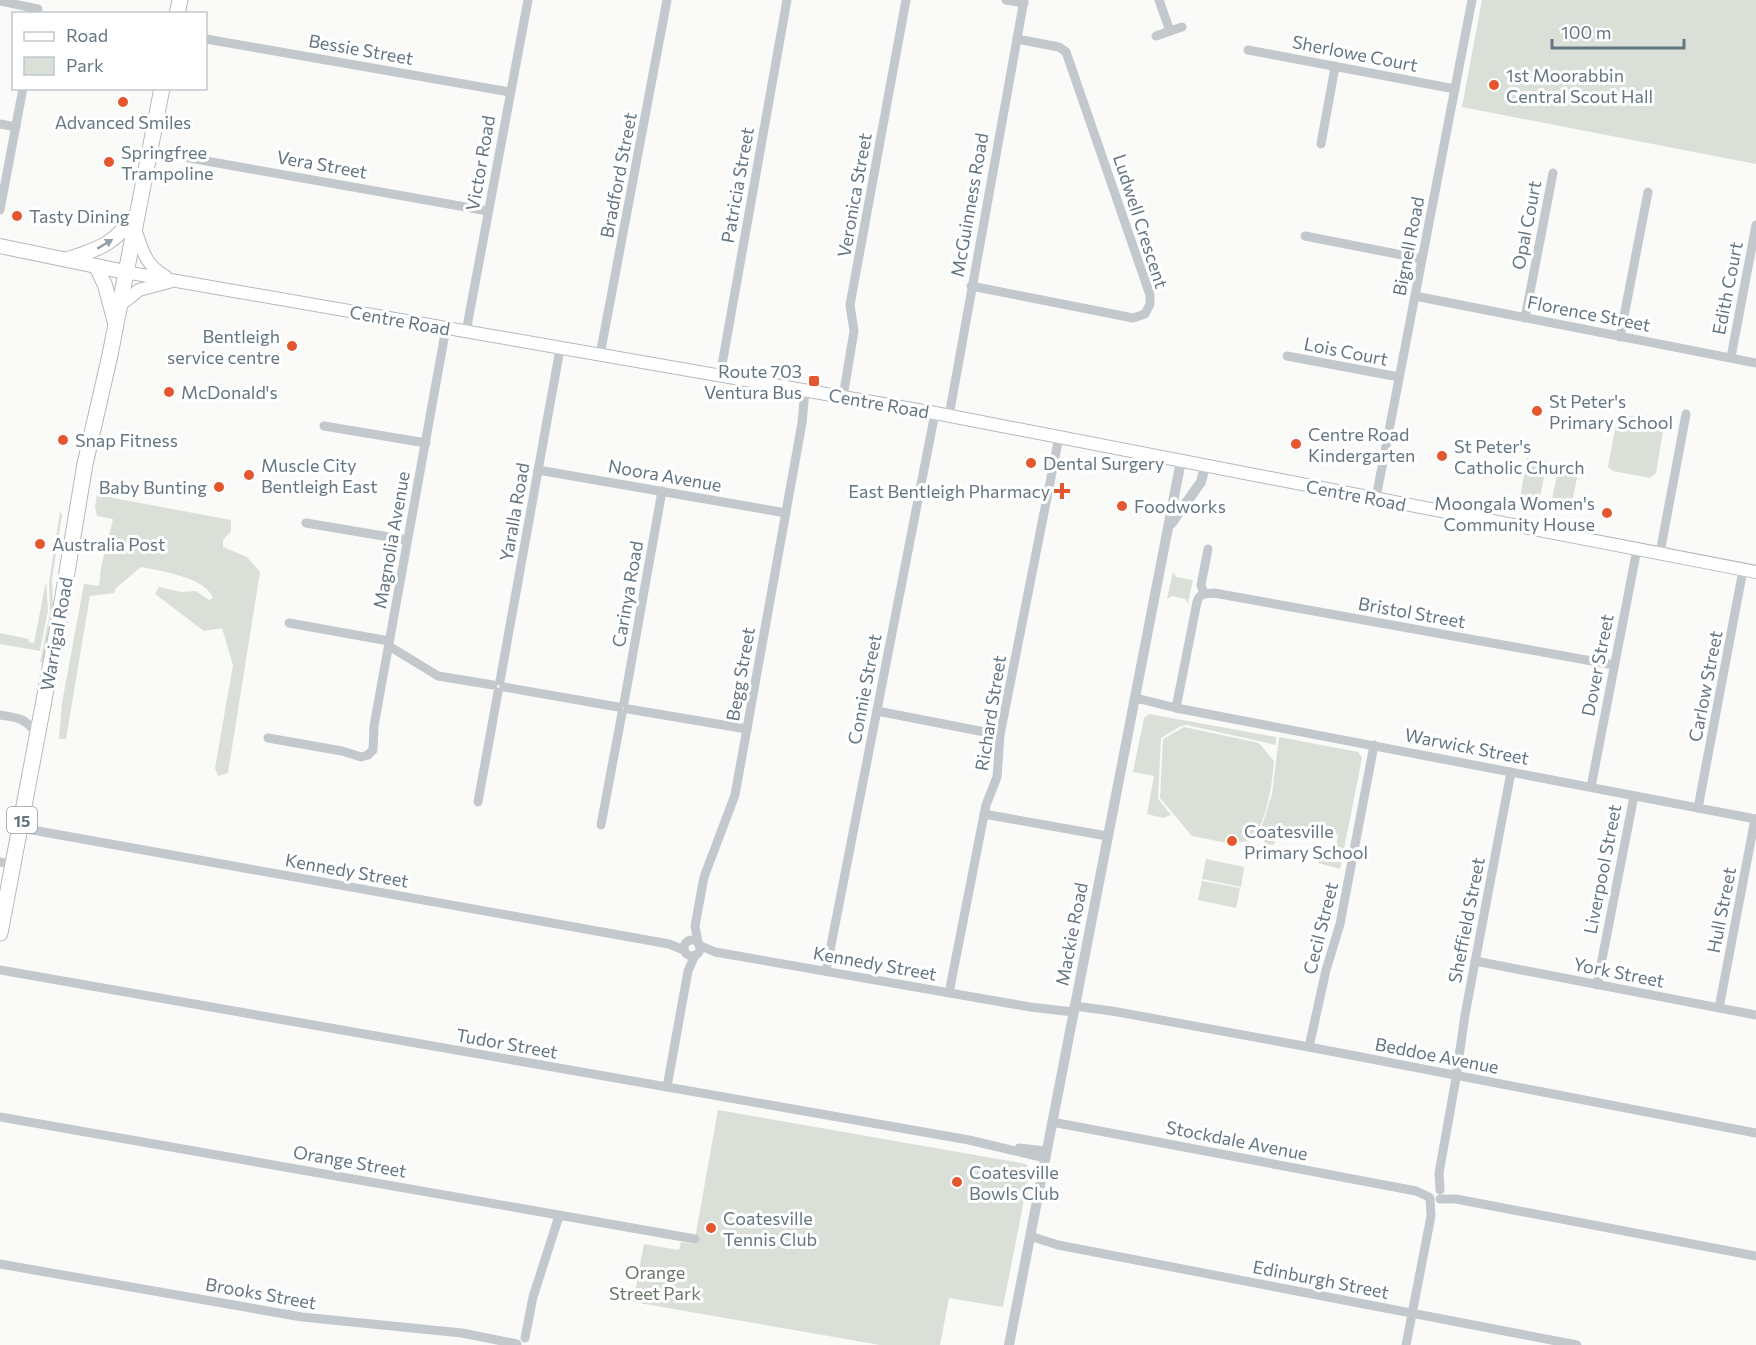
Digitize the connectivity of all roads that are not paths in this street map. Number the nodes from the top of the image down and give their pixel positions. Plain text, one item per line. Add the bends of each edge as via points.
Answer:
1 (528, 0) edge
2 (668, 0) edge
3 (787, 0) edge
4 (906, 0) edge
5 (1006, 0) edge
6 (1159, 0) edge
7 (1472, 0) edge
8 (0, 1) edge
9 (1024, 2) edge
10 (39, 7) edge
11 (1182, 27) dead end
12 (1170, 31) junction
13 (1156, 36) dead end
14 (207, 39) edge
15 (1017, 39) junction
16 (1248, 50) dead end
17 (1335, 67) junction
18 (1455, 89) junction
19 (23, 90) edge
20 (162, 90) edge
21 (510, 92) junction
22 (0, 124) edge
23 (16, 127) junction
24 (1321, 144) dead end
25 (150, 151) junction
26 (1553, 173) dead end
27 (1648, 192) dead end
28 (0, 210) edge
29 (489, 211) junction
30 (135, 221) junction
31 (1756, 225) edge
32 (1305, 236) dead end
33 (0, 246) edge
34 (1422, 259) junction
35 (66, 260) junction
36 (96, 266) junction
37 (125, 272) junction
38 (174, 281) junction
39 (971, 286) junction
40 (1415, 296) junction
41 (119, 306) junction
42 (1525, 318) junction
43 (115, 323) junction
44 (446, 328) junction
45 (466, 332) junction
46 (1620, 337) junction
47 (560, 349) junction
48 (600, 355) junction
49 (1287, 356) dead end
50 (1731, 357) junction
51 (1756, 363) edge
52 (720, 376) junction
53 (1399, 377) junction
54 (808, 391) junction
55 (843, 397) junction
56 (935, 413) junction
57 (1686, 414) dead end
58 (949, 416) junction
59 (324, 426) dead end
60 (1059, 437) junction
61 (426, 443) junction
62 (1181, 461) junction
63 (1205, 466) junction
64 (538, 470) junction
65 (662, 491) junction
66 (1376, 498) junction
67 (786, 513) junction
68 (306, 524) dead end
69 (1167, 529) junction
70 (407, 540) junction
71 (1208, 549) dead end
72 (1637, 549) junction
73 (1660, 553) junction
74 (1750, 571) edge
75 (1204, 594) junction
76 (289, 623) dead end
77 (389, 643) junction
78 (1614, 664) junction
79 (499, 686) junction
80 (1134, 700) junction
81 (43, 707) junction
82 (623, 708) junction
83 (1174, 708) junction
84 (877, 711) junction
85 (0, 714) edge
86 (22, 719) junction
87 (747, 729) junction
88 (38, 735) junction
89 (1000, 735) junction
90 (268, 738) dead end
91 (1374, 745) junction
92 (1511, 772) junction
93 (1591, 787) junction
94 (1634, 796) junction
95 (478, 802) dead end
96 (1698, 808) junction
97 (984, 814) junction
98 (1756, 819) edge
99 (601, 825) dead end
100 (21, 828) junction
101 (1107, 836) junction
102 (7, 863) edge
103 (0, 933) edge
104 (692, 948) junction
105 (1475, 961) junction
106 (0, 970) edge
107 (826, 971) junction
108 (1597, 985) junction
109 (949, 993) junction
110 (1719, 1008) junction
111 (1074, 1009) junction
112 (1756, 1015) edge
113 (1310, 1047) junction
114 (1457, 1075) junction
115 (667, 1087) junction
116 (0, 1117) edge
117 (1052, 1122) junction
118 (1756, 1133) edge
119 (1046, 1154) junction
120 (1435, 1194) junction
121 (559, 1216) junction
122 (695, 1239) dead end
123 (1029, 1239) junction
124 (1756, 1256) edge
125 (0, 1264) edge
126 (1412, 1313) junction
127 (522, 1343) edge
128 (1009, 1345) edge
129 (1406, 1345) edge
130 (1577, 1345) edge

1 - 21 street, Victor Road
2 - 48 street, Bradford Street
3 - 52 street, Patricia Street
4 - 55 street, Veronica Street via 850,305 854,331
5 - 9 street
6 - 12 street
7 - 18 street, Bignell Road
8 - 10 street
9 - 15 street, McGuinness Road
11 - 12 street
12 - 13 street
14 - 21 street, Bessie Street
15 - 39 street, McGuinness Road
15 - 39 street, Ludwell Crescent via 1059,47 1066,52 1150,304 1145,314 1133,318
16 - 17 street, Sherlowe Court
17 - 18 street, Sherlowe Court
17 - 24 street
18 - 34 street, Bignell Road
19 - 23 street
20 - 25 highway, Warrigal Road / 15
21 - 29 street, Victor Road
22 - 23 street
23 - 28 street
25 - 29 street, Vera Street
25 - 30 highway, Warrigal Road / 15
26 - 42 street, Opal Court
27 - 46 street
29 - 45 street, Victor Road
35 -> 30 main road via 103,247
30 - 37 highway, Warrigal Road / 15
30 - 38 main road via 145,258 152,268
31 - 50 street, Edith Court
32 - 34 street
33 - 35 main road, Centre Road
34 - 40 street, Bignell Road
35 - 36 main road, Centre Road
36 - 37 main road, Centre Road
36 - 43 main road
37 - 38 main road, Centre Road
37 - 41 highway, Warrigal Road / 15
38 - 41 main road via 139,290
38 - 44 main road, Centre Road
39 - 58 street, McGuinness Road
40 - 42 street, Florence Street
40 - 53 street, Bignell Road
41 - 43 highway, Warrigal Road / 15
42 - 46 street, Florence Street
43 - 81 highway, Warrigal Road / 15 via 81,484
44 - 45 main road, Centre Road
44 - 61 street, Magnolia Avenue
45 - 47 main road, Centre Road
46 - 50 street, Florence Street
47 - 48 main road, Centre Road
47 - 64 street, Yaralla Road
48 - 52 main road, Centre Road
49 - 53 street, Lois Court
50 - 51 street, Florence Street
52 - 54 main road, Centre Road
53 - 66 street, Bignell Road
54 - 55 main road, Centre Road
54 - 67 street, Begg Street
55 - 56 main road, Centre Road
56 - 58 main road, Centre Road
56 - 84 street, Connie Street
57 - 73 street
58 - 60 main road, Centre Road
59 - 61 street
60 - 62 main road, Centre Road
60 - 89 street, Richard Street
61 - 70 street, Magnolia Avenue
62 - 63 main road, Centre Road
62 - 69 street, Mackie Road
63 - 66 main road, Centre Road
63 - 69 street, Mackie Road via 1201,482
64 - 65 street, Noora Avenue
64 - 79 street, Yaralla Road
65 - 67 street, Noora Avenue
65 - 82 street, Carinya Road
66 - 72 main road, Centre Road
67 - 87 street, Begg Street
68 - 70 street
69 - 80 street, Mackie Road
70 - 77 street, Magnolia Avenue
71 - 75 street via 1201,585
72 - 73 main road, Centre Road
72 - 78 street, Dover Street
73 - 74 main road, Centre Road
74 - 96 street, Carlow Street
75 - 78 street, Bristol Street
75 - 83 street via 1197,602
76 - 77 street
77 - 79 street via 438,676
77 - 90 street, Magnolia Avenue via 373,750 368,755
78 - 93 street, Dover Street
79 - 82 street
79 - 95 street, Yaralla Road
80 - 83 street, Warwick Street
80 - 101 street, Mackie Road
81 - 86 street
81 - 88 highway, Warrigal Road / 15
82 - 87 street
82 - 99 street, Carinya Road
83 - 91 street, Warwick Street
84 - 89 street
84 - 107 street, Connie Street
85 - 86 street
86 - 88 street
87 - 104 street, Begg Street via 734,798 704,877
88 - 100 highway, Warrigal Road / 15
89 - 97 street, Richard Street via 997,777
91 - 92 street, Warwick Street
91 - 113 street, Cecil Street via 1340,924
92 - 93 street, Warwick Street
92 - 105 street, Sheffield Street
93 - 94 street, Warwick Street
94 - 96 street, Warwick Street
94 - 108 street, Liverpool Street
96 - 98 street, Warwick Street
97 - 101 street
97 - 109 street, Richard Street
98 - 110 street, Hull Street
100 - 102 highway, Warrigal Road / 15
100 - 104 street, Kennedy Street
101 - 111 street, Mackie Road
102 - 103 highway, Warrigal Road / 15
104 - 107 street, Kennedy Street
104 - 115 street, Begg Street
105 - 108 street, York Street
105 - 114 street, Sheffield Street
106 - 115 street, Tudor Street
107 - 109 street, Kennedy Street
108 - 110 street, York Street
109 - 111 street, Kennedy Street via 1030,1007
110 - 112 street, York Street
111 - 113 street, Beddoe Avenue via 1112,1011
111 - 117 street, Mackie Road
113 - 114 street, Beddoe Avenue
114 - 118 street, Beddoe Avenue
114 - 120 street, Sheffield Street
115 - 119 street, Tudor Street
116 - 121 street, Orange Street
117 - 119 street, Mackie Road
117 - 120 street, Stockdale Avenue
119 - 123 street, Mackie Road
120 - 124 street, Stockdale Avenue
120 - 126 street
121 - 122 street, Orange Street
121 - 127 street via 532,1297
123 - 126 street, Edinburgh Street
123 - 128 street, Mackie Road
125 - 127 street, Brooks Street via 302,1317
126 - 129 street
126 - 130 street, Edinburgh Street

